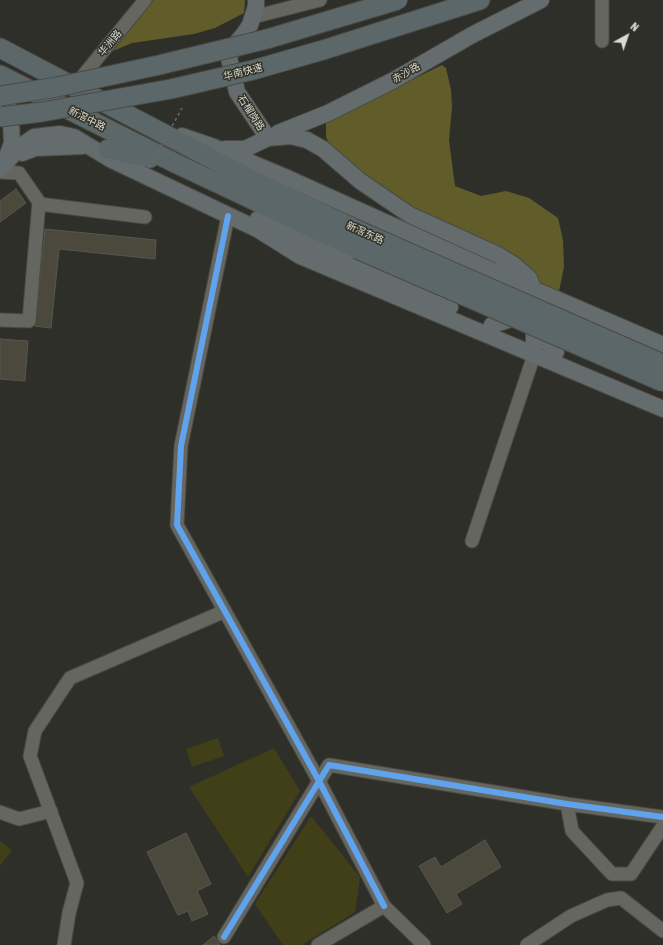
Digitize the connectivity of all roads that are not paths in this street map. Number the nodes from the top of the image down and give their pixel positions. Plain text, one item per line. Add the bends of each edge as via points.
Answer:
1 (145, 0) edge
2 (256, 0) edge
3 (320, 0) edge
4 (398, 0) edge
5 (480, 0) edge
6 (541, 0) edge
7 (602, 0) edge
8 (253, 17) junction
9 (602, 41) dead end
10 (0, 48) edge
11 (0, 75) edge
12 (74, 86) junction
13 (0, 90) edge
14 (0, 96) edge
15 (328, 113) junction
16 (0, 117) edge
17 (137, 121) junction
18 (268, 138) junction
19 (214, 147) junction
20 (99, 148) junction
21 (323, 149) junction
22 (175, 163) junction
23 (0, 170) edge
24 (285, 177) junction
25 (39, 204) junction
26 (224, 208) junction
27 (145, 217) dead end
28 (360, 241) junction
29 (501, 274) junction
30 (533, 289) junction
31 (569, 304) junction
32 (0, 320) edge
33 (492, 325) junction
34 (663, 345) edge
35 (534, 349) junction
36 (556, 352) junction
37 (663, 364) edge
38 (663, 382) edge
39 (663, 399) edge
40 (663, 409) edge
41 (472, 541) dead end
42 (225, 611) junction
43 (319, 781) junction
44 (568, 804) junction
45 (51, 811) junction
46 (0, 812) edge
47 (663, 817) edge
48 (663, 826) edge
49 (384, 906) junction
50 (663, 931) edge
51 (224, 938) dead end
52 (64, 945) edge
53 (318, 945) edge
54 (424, 945) edge
55 (527, 945) edge

1 - 12 street, 华洲路
2 - 8 main road, 石榴岗路
3 - 8 street
4 - 14 highway, bridge via 267,39 182,60 57,88
5 - 16 highway, 华南快速, bridge via 253,70 171,89
6 - 15 main road, 赤沙路
7 - 9 street
8 - 18 main road, 石榴岗路 via 244,34 232,47 228,58 237,92
10 - 12 highway
11 - 22 highway, 新滘中路
12 - 17 highway, 新滘东路
13 - 23 main road via 7,102 12,144
15 - 18 main road, 赤沙路
15 - 21 main road via 318,128
17 - 19 main road
17 - 28 highway, 新滘东路 via 256,182
18 - 19 main road, 赤沙路 via 245,149
18 - 21 main road via 298,137
18 - 24 main road via 262,152 264,160
19 - 24 main road
20 - 22 highway
20 - 23 main road via 35,148 11,160
20 - 26 main road via 110,159
21 - 30 main road via 360,181 410,215 498,255 514,265 529,278
22 - 26 highway
22 - 28 highway, 新滘东路
23 - 25 street via 19,173
24 - 29 main road
25 - 27 street
25 - 32 street via 29,321
26 - 33 main road
26 - 35 main road via 300,256
26 - 42 street via 181,446 177,525
28 - 37 highway, 新滘东路, bridge
28 - 38 highway, 新滘东路, bridge
29 - 30 main road
29 - 33 main road via 517,287 523,301 517,315 505,322
30 - 31 main road
30 - 35 main road
31 - 34 main road
31 - 36 main road via 551,308 542,318 543,337
33 - 35 main road
35 - 36 main road
35 - 40 main road
35 - 41 street
36 - 39 main road
42 - 43 street
42 - 45 street via 70,678 35,731 30,756
43 - 44 street via 329,766
43 - 49 street
43 - 51 street
44 - 47 street
44 - 48 street via 572,830 612,874 631,874
45 - 46 street via 19,819
45 - 52 street via 77,882
49 - 53 street
49 - 54 street
50 - 55 street via 621,898 607,900 571,916

